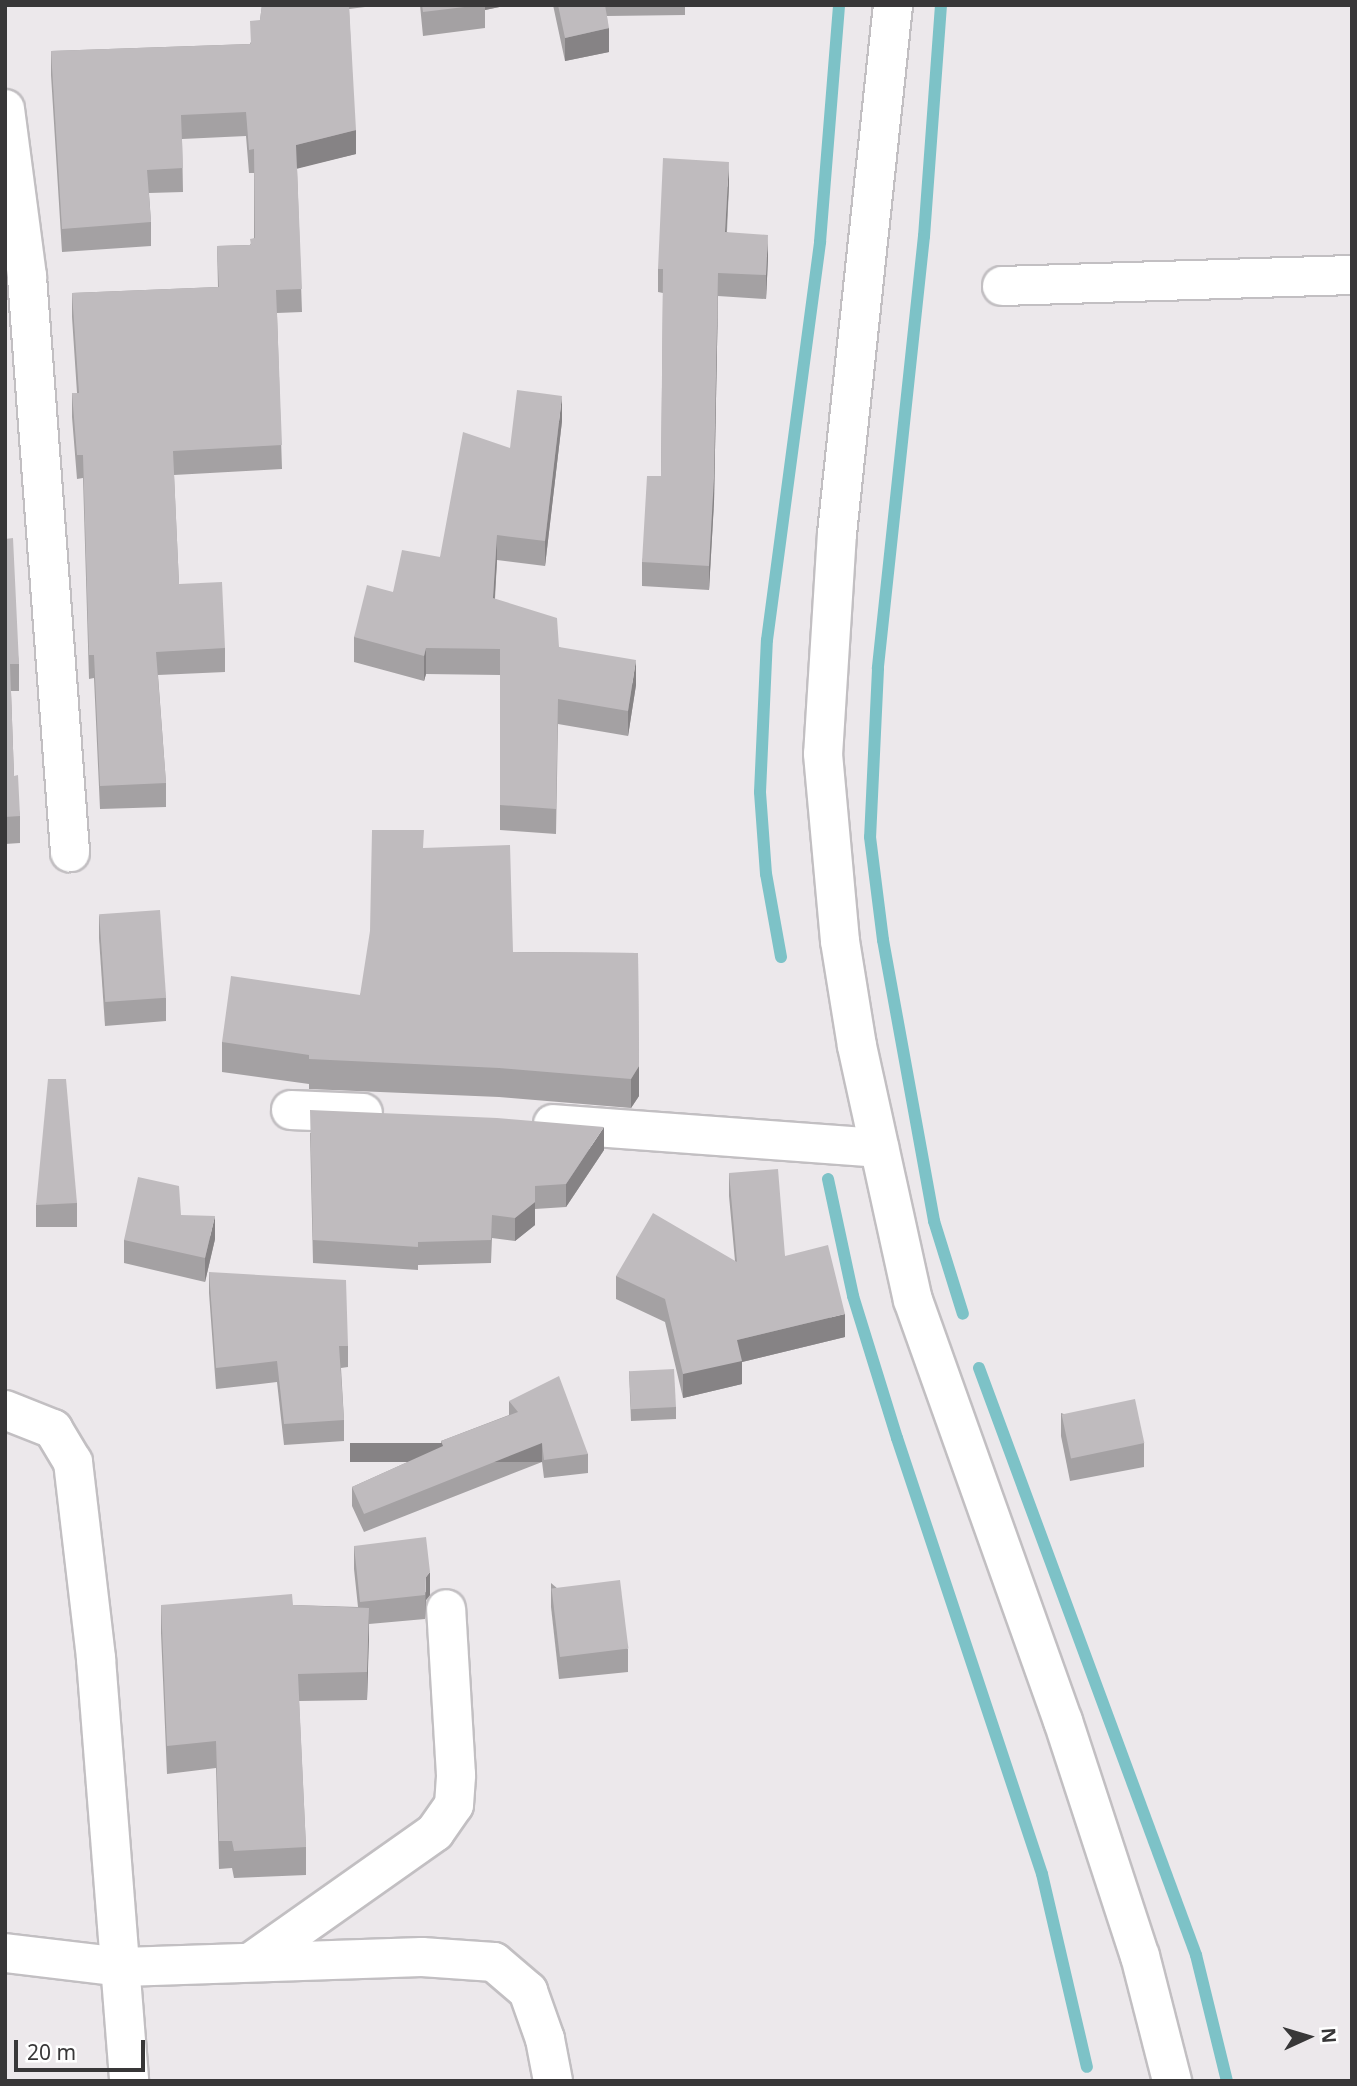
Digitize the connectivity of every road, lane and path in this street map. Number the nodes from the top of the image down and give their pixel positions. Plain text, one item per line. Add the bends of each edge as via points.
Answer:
1 (892, 5) edge
2 (5, 109) edge
3 (1352, 275) edge
4 (1002, 286) dead end
5 (69, 852) dead end
6 (291, 1110) dead end
7 (401, 1115) edge
8 (524, 1121) edge
9 (878, 1148) junction
10 (5, 1410) edge
11 (446, 1609) dead end
12 (5, 1953) edge
13 (251, 1962) junction
14 (123, 1967) junction
15 (130, 2081) edge
16 (553, 2081) edge
17 (1172, 2081) edge

1 - 9 street via 837,533 823,754 840,941
2 - 5 street via 27,277
3 - 4 street
6 - 7 street
8 - 9 street
9 - 17 street via 913,1300 1063,1721 1140,1956
10 - 14 street via 53,1429 73,1462
11 - 13 street via 454,1805 435,1832
12 - 14 street
13 - 14 street
13 - 16 street via 422,1957 494,1962 528,1991 545,2039
14 - 15 street

